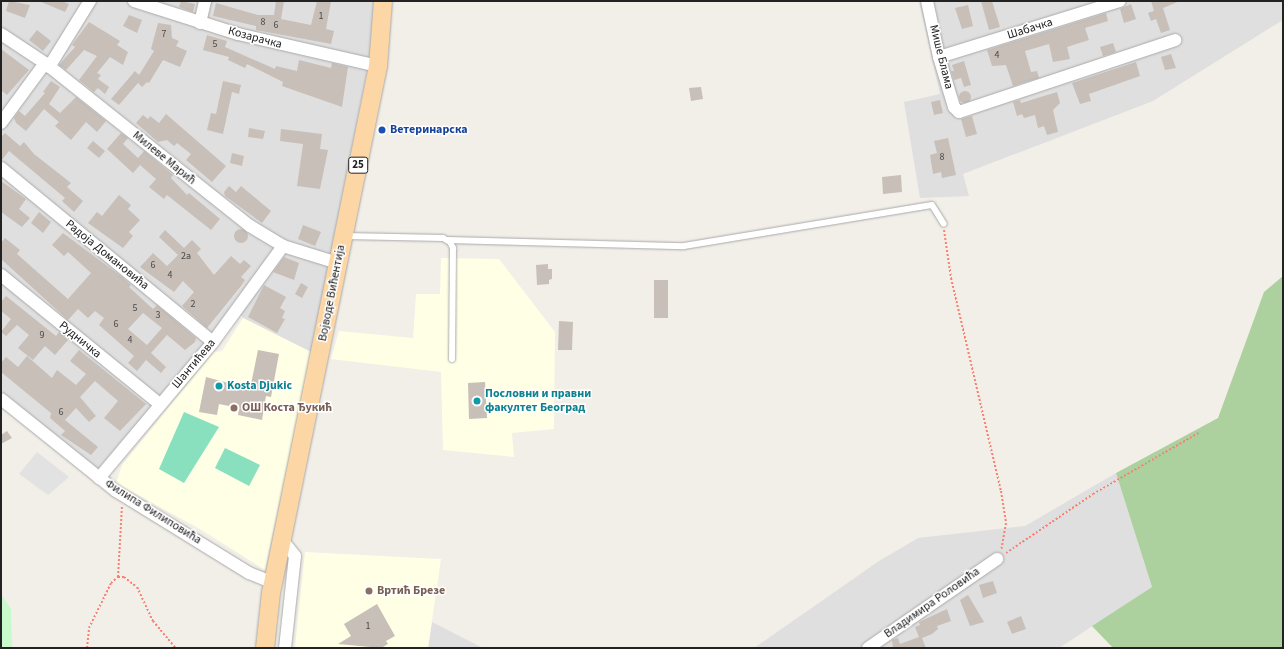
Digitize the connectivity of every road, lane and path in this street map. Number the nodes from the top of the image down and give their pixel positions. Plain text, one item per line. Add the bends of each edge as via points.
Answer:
1 (90, 1) edge
2 (134, 1) edge
3 (205, 1) edge
4 (383, 1) edge
5 (927, 1) edge
6 (1120, 1) edge
7 (200, 23) junction
8 (1, 34) edge
9 (1175, 40) dead end
10 (939, 56) junction
11 (47, 65) junction
12 (378, 66) junction
13 (1, 123) edge
14 (1, 168) edge
15 (944, 224) joint
16 (344, 236) junction
17 (448, 240) junction
18 (283, 246) junction
19 (338, 263) junction
20 (1, 275) edge
21 (213, 342) junction
22 (452, 359) dead end
23 (1, 399) edge
24 (160, 404) junction
25 (1200, 432) dead end
26 (99, 478) junction
27 (122, 495) junction
28 (283, 541) junction
29 (997, 559) junction
30 (118, 577) junction
31 (274, 583) junction
32 (87, 648) edge
33 (176, 648) edge
34 (265, 648) edge
35 (285, 648) edge
36 (868, 648) edge

1 - 11 street
2 - 7 street, Козарачка
3 - 7 street
4 - 12 main road, Војводе Вићентија / 25
5 - 10 street, Мише Блама
6 - 10 street, Шабачка
7 - 12 street, Козарачка via 275,44
8 - 11 street, Милеве Марић
9 - 10 street, Мише Блама via 957,111
11 - 13 street
11 - 18 street, Милеве Марић via 222,204
12 - 16 main road, Војводе Вићентија / 25
14 - 21 street, Радоја Домановића
15 - 17 lane via 932,205 684,246
15 - 29 path via 951,278 966,329 1006,523 1005,539
16 - 17 lane
16 - 19 main road, Војводе Вићентија / 25
17 - 22 lane via 453,248
18 - 19 street, Милеве Марић
18 - 21 street, Шантићева
19 - 28 main road, Војводе Вићентија / 25
20 - 24 street, Рудничка
21 - 24 street, Шантићева
23 - 26 street, Филипа Филиповића
24 - 26 street, Шантићева
25 - 29 path via 1093,494
26 - 27 street, Филипа Филиповића
27 - 30 path
27 - 31 street, Филипа Филиповића via 249,573
28 - 31 main road, Војводе Вићентија / 25
28 - 35 street via 293,552 295,561
29 - 36 street, Владимира Роловића
30 - 32 path via 111,583 89,628
30 - 33 path via 124,577 137,587 153,622
31 - 34 main road, 25

